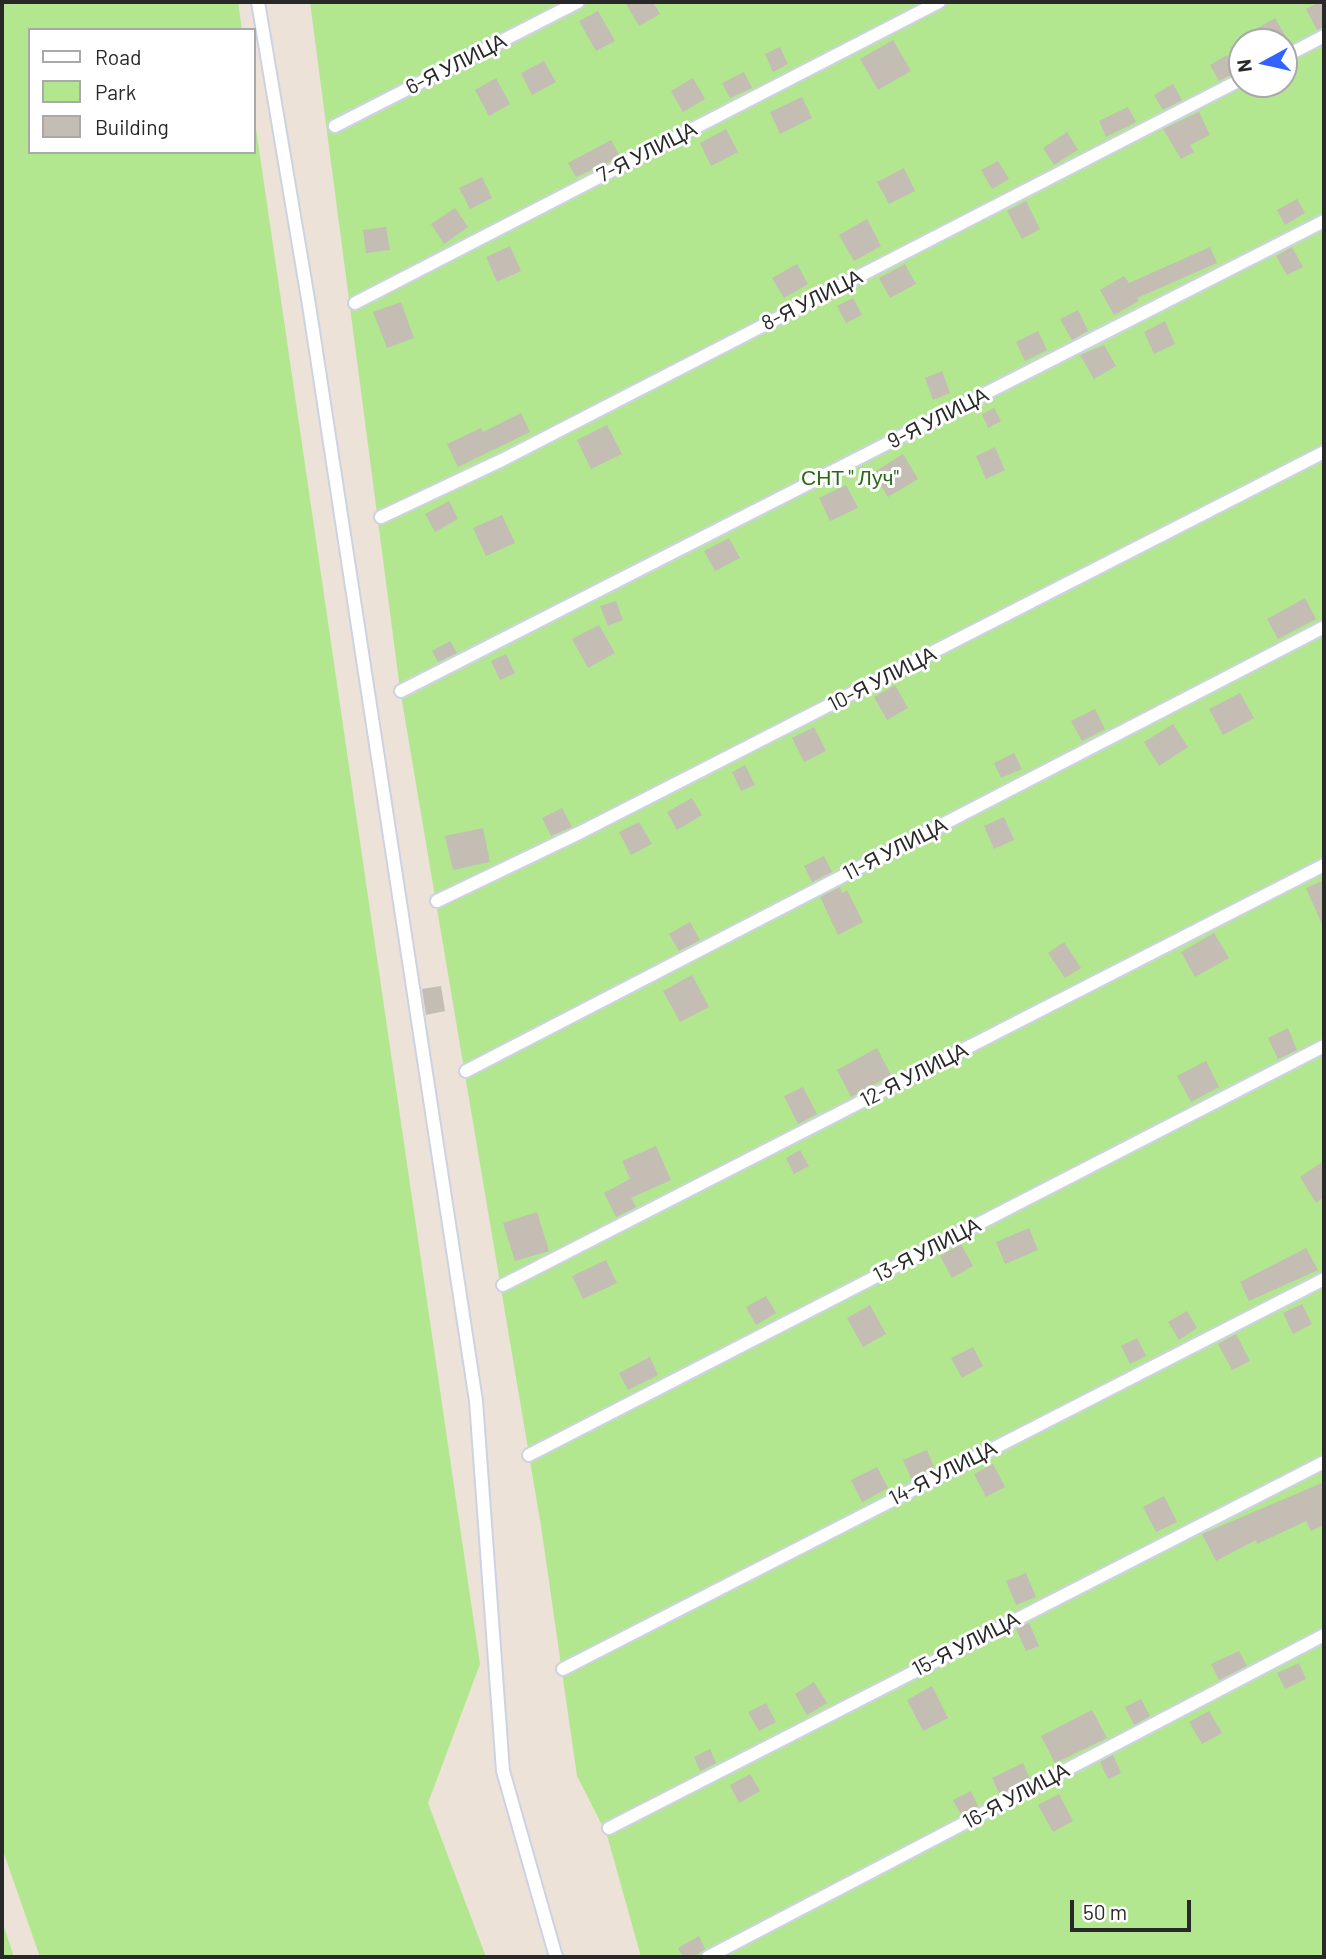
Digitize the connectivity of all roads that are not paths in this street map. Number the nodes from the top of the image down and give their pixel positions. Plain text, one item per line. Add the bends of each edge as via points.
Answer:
1 (258, 2) edge
2 (578, 2) edge
3 (939, 2) edge
4 (1324, 36) edge
5 (1298, 50) edge
6 (1228, 86) edge
7 (335, 126) dead end
8 (1324, 221) edge
9 (355, 303) dead end
10 (1324, 452) edge
11 (381, 517) dead end
12 (1324, 626) edge
13 (401, 691) dead end
14 (1324, 865) edge
15 (437, 901) dead end
16 (1324, 1046) edge
17 (467, 1072) dead end
18 (1324, 1279) edge
19 (503, 1285) dead end
20 (529, 1455) dead end
21 (1324, 1462) edge
22 (1324, 1635) edge
23 (563, 1669) dead end
24 (609, 1828) dead end
25 (556, 1957) edge
26 (708, 1957) edge

1 - 25 street via 309,305 476,1401 503,1771
2 - 7 street, 6-Я УЛИЦА
3 - 9 street, 7-Я УЛИЦА
4 - 5 street
6 - 11 street, 8-Я УЛИЦА
8 - 13 street, 9-Я УЛИЦА
10 - 15 street, 10-Я УЛИЦА
12 - 17 street, 11-Я УЛИЦА
14 - 19 street, 12-Я УЛИЦА
16 - 20 street, 13-Я УЛИЦА
18 - 23 street, 14-Я УЛИЦА
21 - 24 street, 15-Я УЛИЦА
22 - 26 street, 16-Я УЛИЦА

